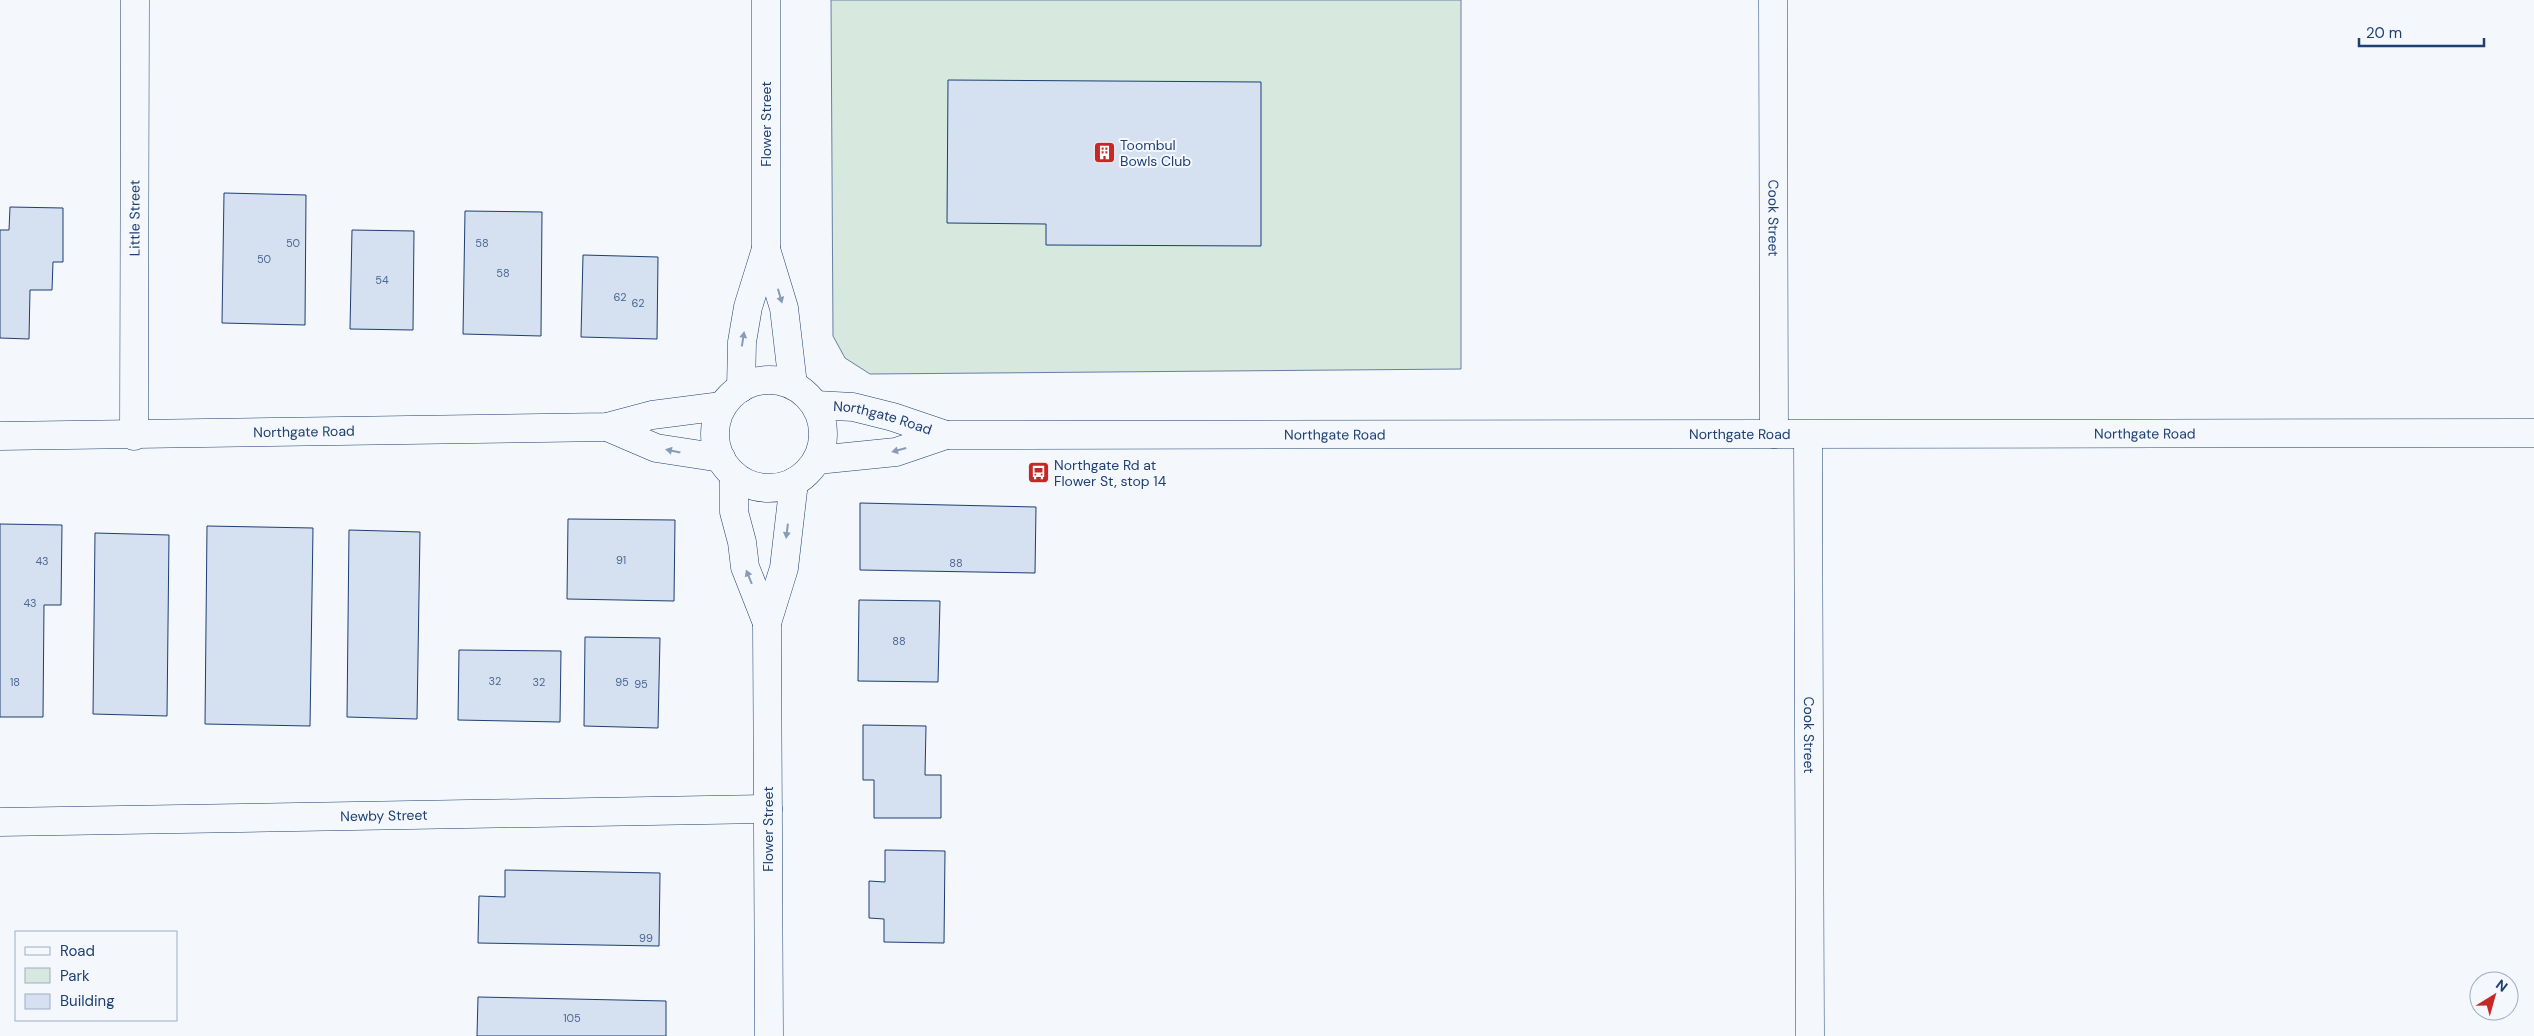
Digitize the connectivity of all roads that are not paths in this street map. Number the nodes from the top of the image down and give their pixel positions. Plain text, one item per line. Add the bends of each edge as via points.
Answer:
1 (135, 0) edge
2 (766, 0) edge
3 (1772, 0) edge
4 (766, 249) junction
5 (793, 385) junction
6 (732, 397) junction
7 (816, 405) junction
8 (607, 427) junction
9 (2534, 433) edge
10 (1774, 434) junction
11 (946, 435) junction
12 (1808, 435) junction
13 (0, 436) edge
14 (134, 436) junction
15 (817, 460) junction
16 (727, 467) junction
17 (794, 482) junction
18 (767, 622) junction
19 (768, 809) junction
20 (0, 822) edge
21 (769, 1036) edge
22 (1810, 1036) edge

1 - 14 street, Little Street
2 - 4 street, Flower Street
3 - 10 street, Cook Street
4 -> 5 street, Flower Street via 784,308
6 -> 4 street, Flower Street via 748,308
5 - 6 street via 776,380 758,380
5 - 7 street
6 - 8 street, Northgate Road
6 - 16 street via 716,423 715,441
7 - 11 street, Northgate Road via 854,407
7 - 15 street via 824,433
8 - 14 street, Northgate Road
16 -> 8 street, Northgate Road via 656,448
9 - 12 street, Northgate Road
10 - 11 street, Northgate Road
10 - 12 street, Northgate Road
11 -> 15 street, Northgate Road via 896,452
12 - 22 street, Cook Street
13 - 14 street, Northgate Road
15 - 17 street
16 - 17 street via 748,484 763,488
18 -> 16 street, Flower Street via 745,567
17 -> 18 street, Flower Street via 784,568
18 - 19 street, Flower Street
19 - 20 street, Newby Street
19 - 21 street, Flower Street

